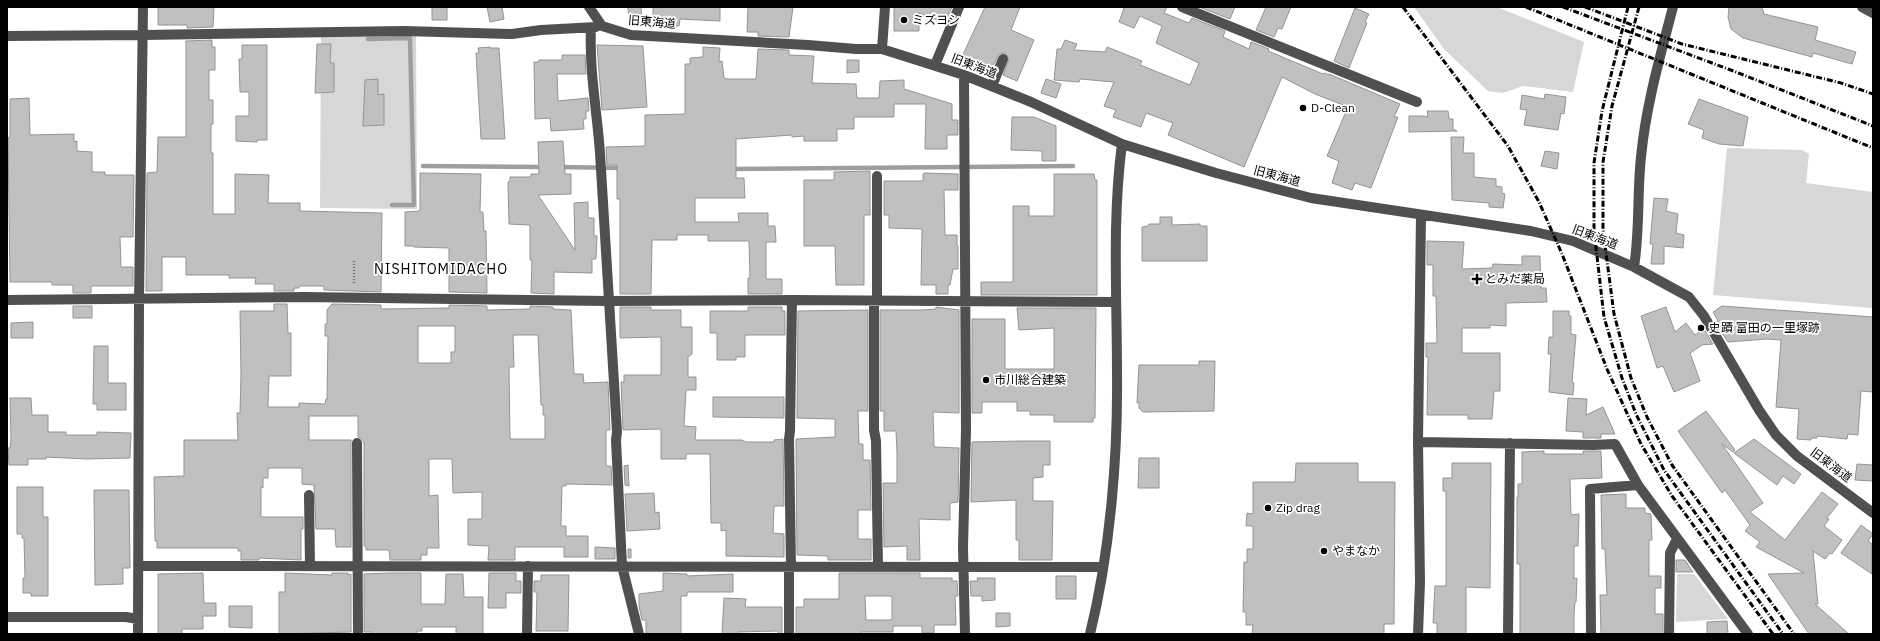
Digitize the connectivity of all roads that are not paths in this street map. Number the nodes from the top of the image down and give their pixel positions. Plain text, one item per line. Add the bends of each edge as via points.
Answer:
1 (143, 7) edge
2 (589, 7) edge
3 (885, 7) edge
4 (959, 7) edge
5 (1182, 7) edge
6 (1672, 7) edge
7 (1862, 7) edge
8 (1873, 13) edge
9 (602, 26) junction
10 (591, 28) junction
11 (143, 35) junction
12 (7, 36) edge
13 (882, 49) junction
14 (1004, 59) dead end
15 (935, 65) junction
16 (964, 75) junction
17 (992, 86) junction
18 (1417, 102) dead end
19 (1122, 144) junction
20 (877, 176) dead end
21 (1421, 215) junction
22 (1634, 266) junction
23 (7, 300) edge
24 (139, 300) junction
25 (792, 300) junction
26 (609, 301) junction
27 (875, 301) junction
28 (966, 301) junction
29 (1116, 302) junction
30 (1418, 442) junction
31 (357, 443) dead end
32 (1510, 444) junction
33 (1638, 484) junction
34 (309, 495) dead end
35 (1873, 513) edge
36 (1677, 539) junction
37 (139, 566) junction
38 (310, 566) junction
39 (358, 566) junction
40 (528, 566) junction
41 (622, 566) junction
42 (790, 567) junction
43 (1103, 567) junction
44 (878, 568) junction
45 (964, 568) junction
46 (7, 617) edge
47 (138, 619) junction
48 (138, 634) edge
49 (358, 634) edge
50 (527, 634) edge
51 (639, 634) edge
52 (789, 634) edge
53 (965, 634) edge
54 (1090, 634) edge
55 (1418, 634) edge
56 (1508, 634) edge
57 (1591, 634) edge
58 (1669, 634) edge
59 (1748, 634) edge

1 - 11 street
2 - 9 street
3 - 13 street
4 - 15 street
5 - 18 street
6 - 22 street via 1648,102 1641,158 1638,242
7 - 8 street
9 - 10 street
9 - 13 street, 旧東海道 via 631,35
10 - 11 street via 512,34 404,31
10 - 26 street via 590,47 602,178
11 - 12 street
11 - 24 street
13 - 15 street, 旧東海道
14 - 17 street
15 - 16 street, 旧東海道
16 - 17 street, 旧東海道
16 - 28 street
17 - 19 street, 旧東海道
19 - 21 street, 旧東海道 via 1284,192
19 - 29 street via 1117,180
20 - 27 street
21 - 22 street, 旧東海道 via 1574,240
21 - 30 street
22 - 35 street, 旧東海道 via 1689,297 1704,316 1776,435 1797,456
23 - 24 street
24 - 26 street via 354,298
24 - 37 street
25 - 26 street
25 - 27 street
25 - 42 street
26 - 41 street
27 - 28 street
27 - 44 street via 874,430
28 - 29 street
28 - 45 street
29 - 43 street via 1114,467
30 - 32 street
30 - 55 street
31 - 39 street
32 - 33 street via 1615,444
32 - 56 street
33 - 36 street
33 - 57 street via 1590,489
34 - 38 street
36 - 58 street via 1670,553
36 - 59 street
37 - 38 street
37 - 47 street
38 - 39 street
39 - 40 street
39 - 49 street
40 - 41 street
40 - 50 street
41 - 42 street
41 - 51 street
42 - 44 street
42 - 52 street
43 - 45 street
43 - 54 street
44 - 45 street
45 - 53 street
46 - 47 street
47 - 48 street

